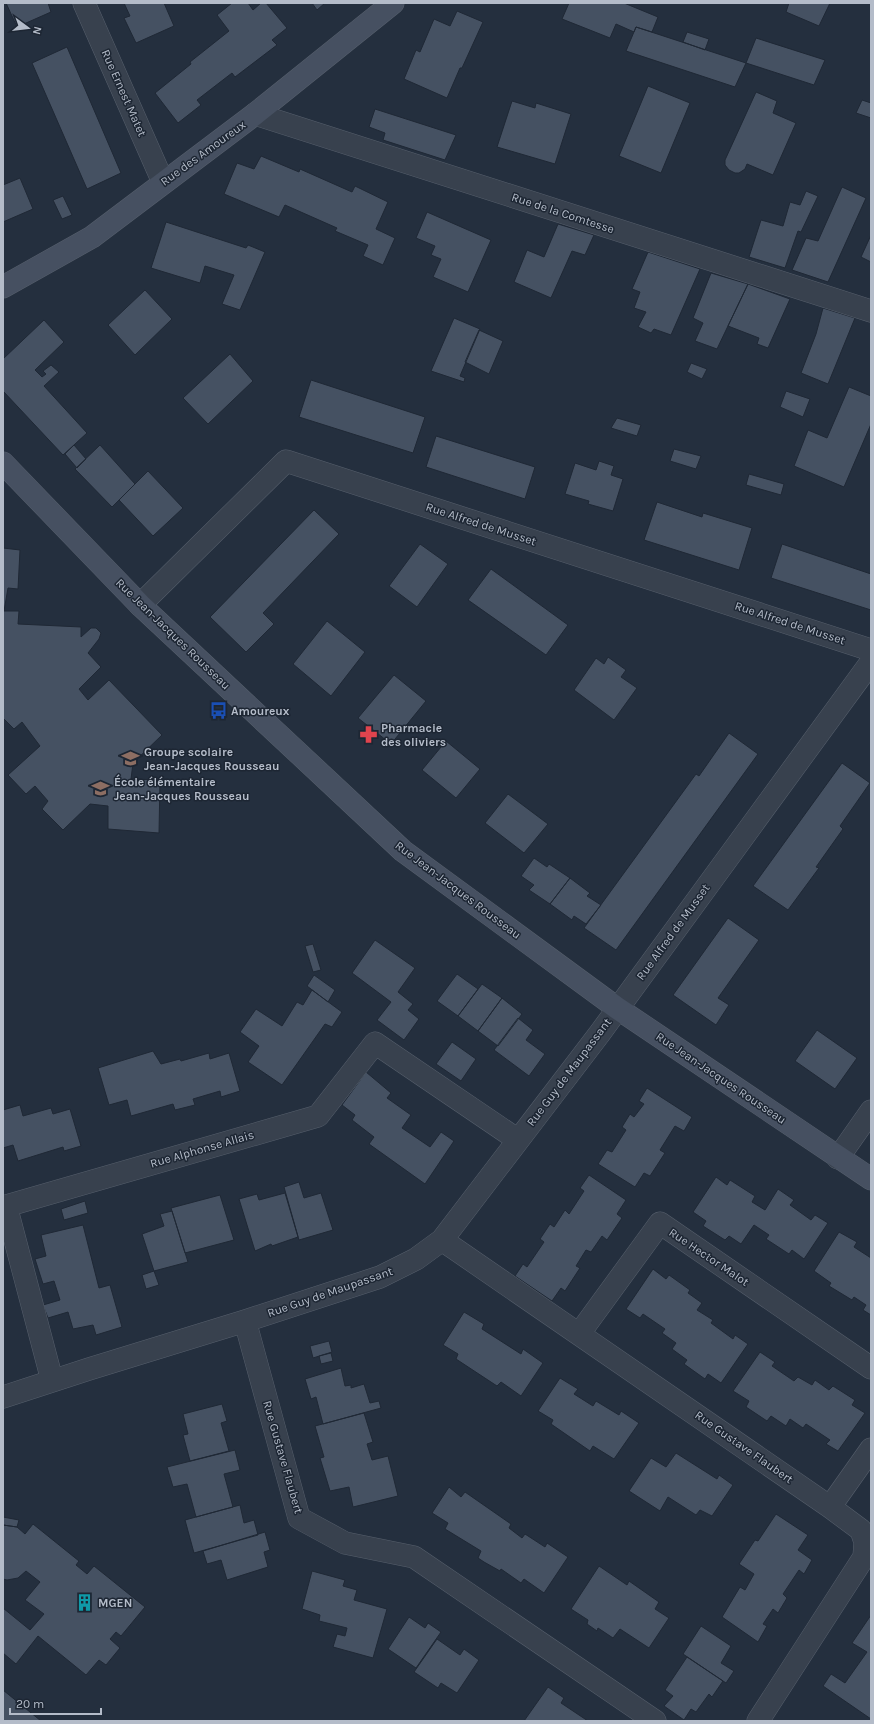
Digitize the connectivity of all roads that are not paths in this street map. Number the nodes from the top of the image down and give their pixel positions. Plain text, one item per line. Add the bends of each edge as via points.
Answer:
1 (84, 3) edge
2 (393, 3) edge
3 (255, 114) junction
4 (163, 182) junction
5 (3, 287) edge
6 (871, 311) edge
7 (3, 463) edge
8 (140, 605) junction
9 (871, 650) edge
10 (871, 662) edge
11 (617, 1008) junction
12 (871, 1111) edge
13 (518, 1140) junction
14 (838, 1158) junction
15 (871, 1179) edge
16 (442, 1240) junction
17 (246, 1321) junction
18 (580, 1334) junction
19 (871, 1368) edge
20 (52, 1380) junction
21 (3, 1397) edge
22 (871, 1449) edge
23 (830, 1507) junction
24 (655, 1721) edge
25 (758, 1721) edge

1 - 4 street, Rue Ernest Matet
2 - 3 street, Rue des Amoureux
3 - 4 street, Rue des Amoureux
3 - 6 street, Rue de la Comtesse
4 - 5 street, Rue des Amoureux via 92,237
7 - 8 street, Rue Jean-Jacques Rousseau
8 - 9 street, Rue Alfred de Musset via 286,461
8 - 11 street, Rue Jean-Jacques Rousseau via 403,851
10 - 11 street, Rue Alfred de Musset
11 - 13 street, Rue Guy de Maupassant
11 - 14 street, Rue Jean-Jacques Rousseau
12 - 14 street
13 - 16 street, Rue Guy de Maupassant
13 - 20 street, Rue Alphonse Allais via 375,1043 318,1116 6,1206
14 - 15 street, Rue Jean-Jacques Rousseau
16 - 17 street, Rue Guy de Maupassant via 416,1260 380,1277
16 - 18 street, Rue Gustave Flaubert
17 - 20 street, Rue Guy de Maupassant
17 - 24 street, Rue Gustave Flaubert via 299,1518 345,1543 414,1557
18 - 19 street, Rue Hector Malot via 660,1223
18 - 23 street, Rue Gustave Flaubert
20 - 21 street, Rue Guy de Maupassant
22 - 23 street
23 - 25 street, Rue Gustave Flaubert via 861,1530 865,1542 864,1557

